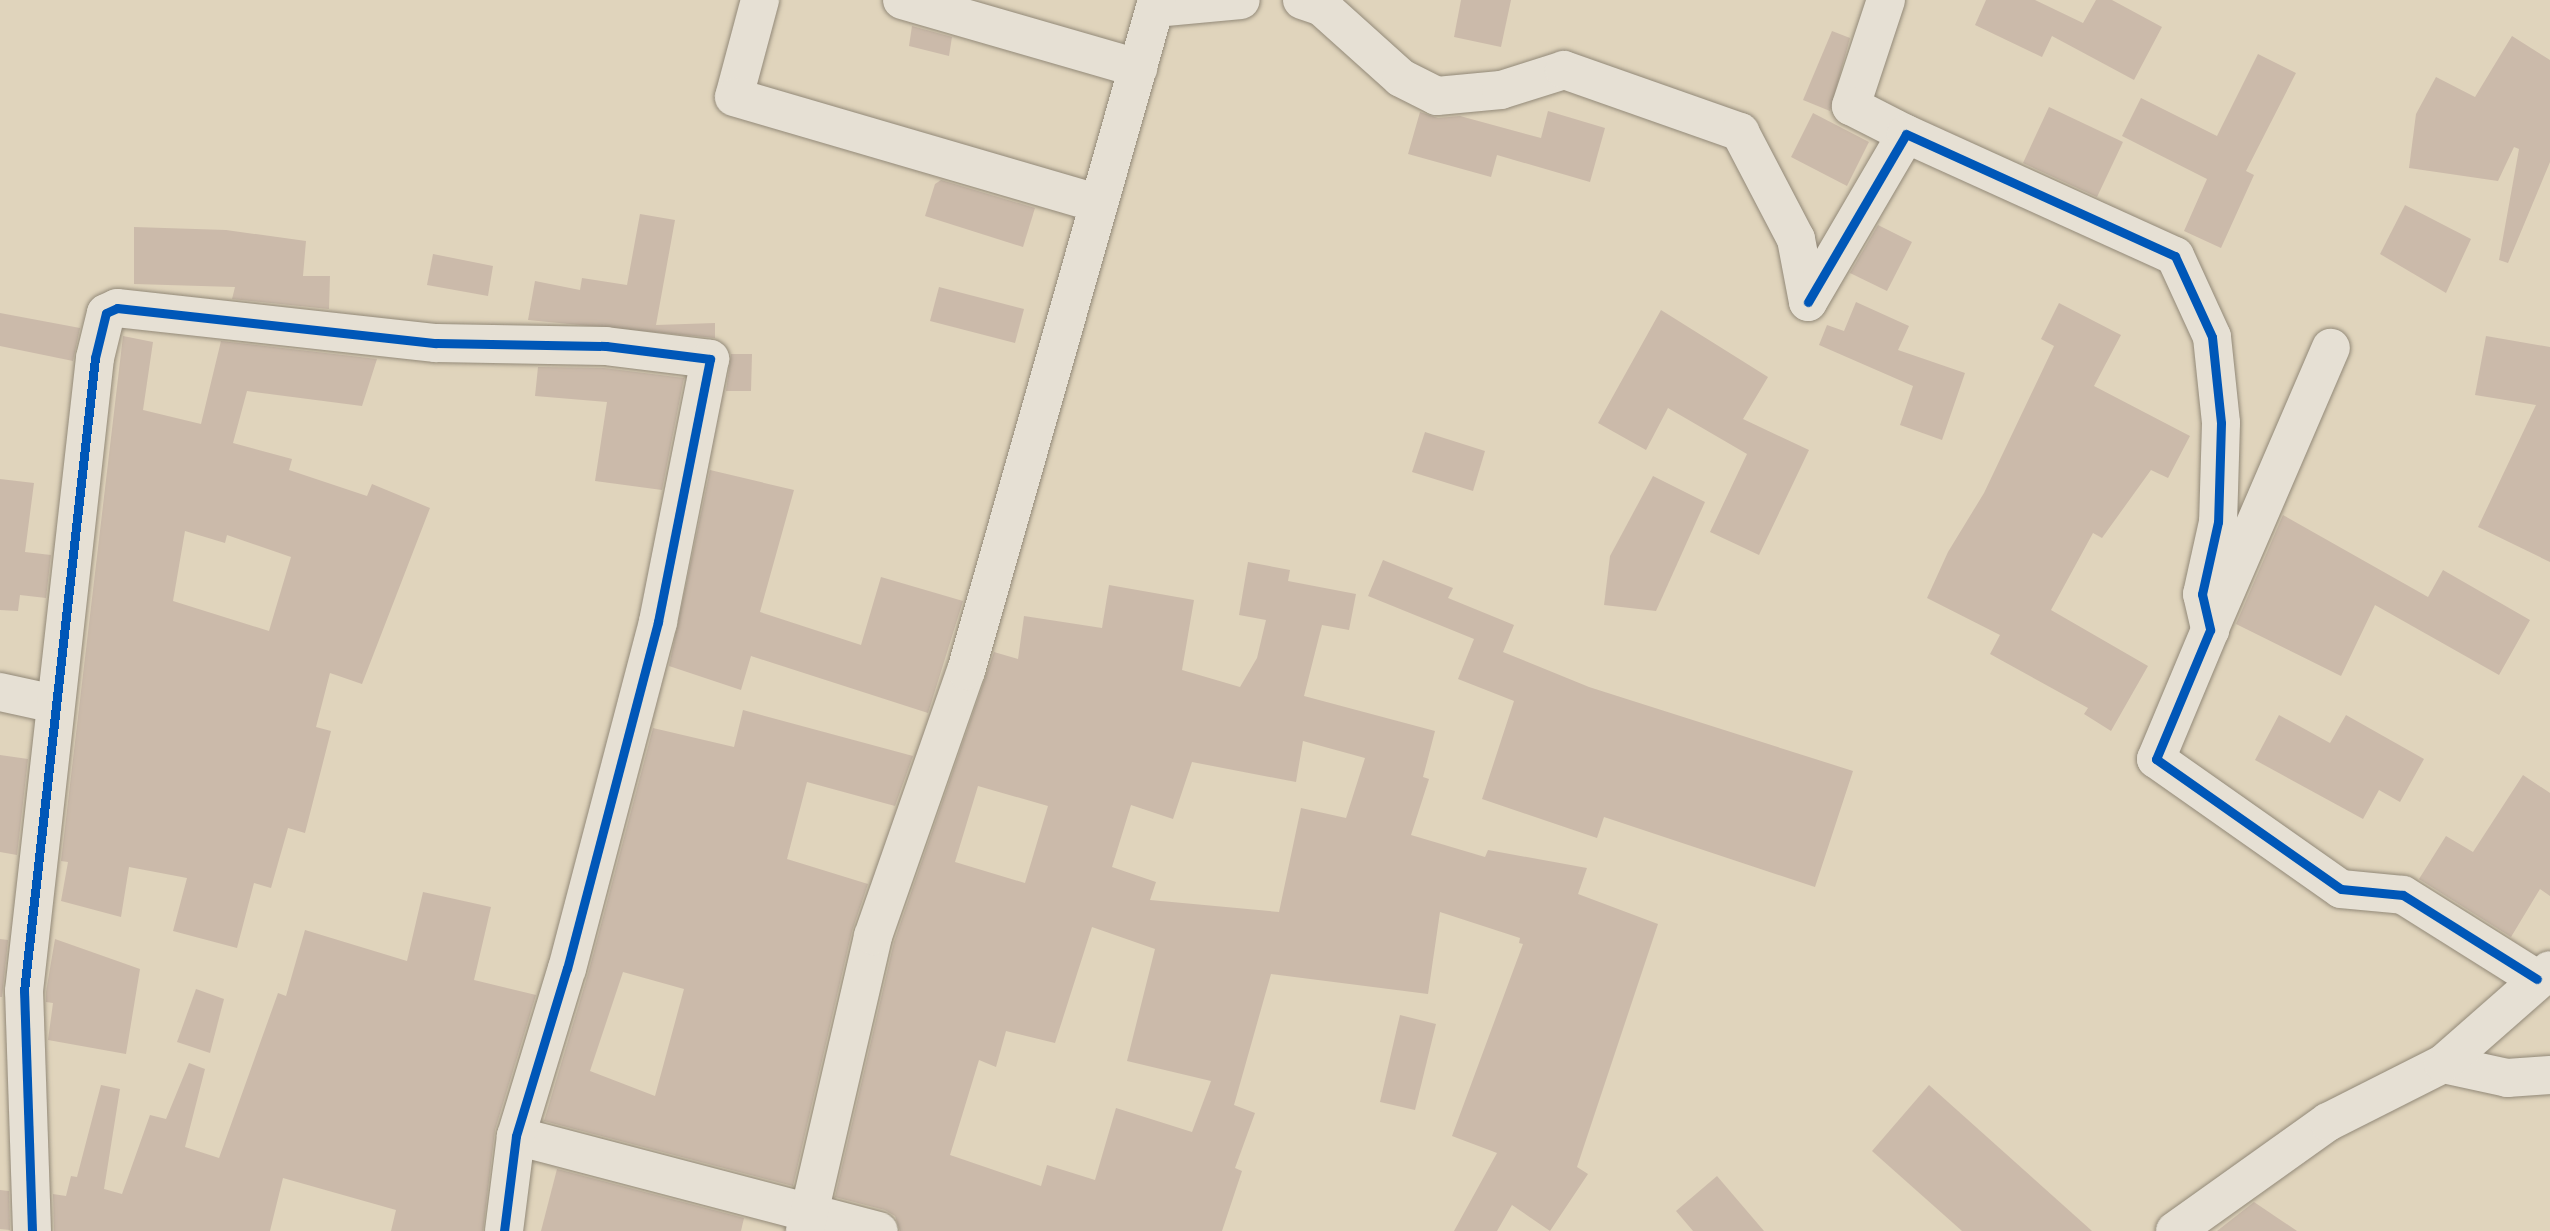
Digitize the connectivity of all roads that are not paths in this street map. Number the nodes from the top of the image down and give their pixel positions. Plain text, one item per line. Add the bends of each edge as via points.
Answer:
1 (760, 0) edge
2 (902, 0) edge
3 (1241, 0) edge
4 (1302, 0) edge
5 (1886, 0) edge
6 (1156, 4) edge
7 (1138, 68) junction
8 (1906, 134) junction
9 (1099, 204) junction
10 (2331, 348) dead end
11 (2210, 630) junction
12 (0, 692) edge
13 (55, 704) junction
14 (2544, 975) edge
15 (2443, 1064) junction
16 (2550, 1076) edge
17 (13, 1106) edge
18 (516, 1136) junction
19 (807, 1221) edge
20 (32, 1231) edge
21 (504, 1231) edge
22 (879, 1231) edge
23 (2175, 1231) edge

1 - 9 street via 734,97
2 - 7 street
3 - 6 street
4 - 8 street via 1322,7 1401,78 1437,96 1502,90 1564,70 1740,132 1796,239 1808,302
5 - 8 street via 1851,106
6 - 7 street
7 - 9 street
8 - 11 street via 2175,256 2212,337 2221,423 2217,522 2202,594
9 - 19 street via 966,671 873,936
10 - 11 street
11 - 14 street via 2156,759 2341,889 2403,895
12 - 13 street
13 - 17 street
13 - 18 street via 95,358 106,313 117,308 436,342 606,346 710,359 658,622 567,968
14 - 15 street
15 - 16 street via 2507,1078
15 - 23 street via 2328,1122
17 - 20 street
18 - 19 street
18 - 21 street
19 - 22 street

